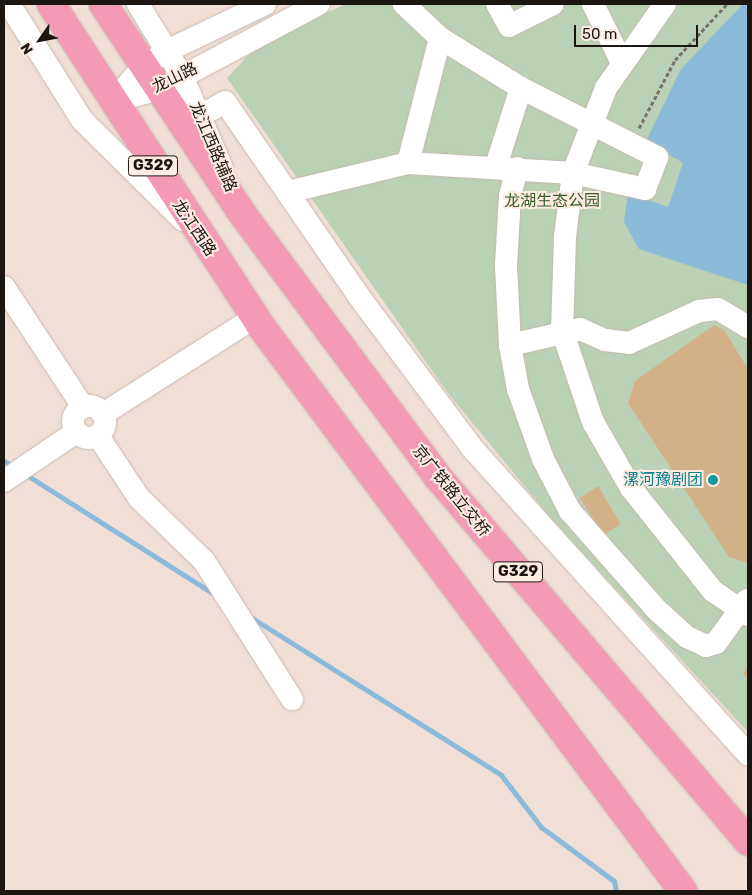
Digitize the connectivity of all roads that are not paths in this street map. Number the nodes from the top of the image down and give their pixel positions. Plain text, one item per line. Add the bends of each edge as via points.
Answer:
1 (9, 4) edge
2 (51, 4) edge
3 (103, 4) edge
4 (138, 4) edge
5 (266, 4) edge
6 (319, 4) edge
7 (404, 4) edge
8 (497, 4) edge
9 (553, 4) edge
10 (593, 4) edge
11 (665, 4) edge
12 (440, 38) junction
13 (167, 51) junction
14 (622, 63) junction
15 (144, 66) junction
16 (182, 76) junction
17 (521, 88) junction
18 (159, 89) junction
19 (112, 102) junction
20 (192, 121) junction
21 (593, 121) junction
22 (408, 163) junction
23 (506, 167) junction
24 (573, 173) junction
25 (288, 192) junction
26 (198, 235) junction
27 (4, 287) edge
28 (257, 321) junction
29 (748, 328) edge
30 (562, 330) junction
31 (510, 345) junction
32 (95, 419) junction
33 (4, 481) edge
34 (612, 558) junction
35 (586, 580) junction
36 (745, 608) edge
37 (292, 699) dead end
38 (748, 754) edge
39 (748, 842) edge
40 (683, 891) edge

1 - 26 street via 82,120
2 - 19 highway, 龙江西路 / G329
3 - 15 highway, G329
4 - 13 street, 龙江西路辅路
5 - 13 street, 龙山路
6 - 16 street, 龙山路
7 - 12 street
8 - 9 street via 509,26
10 - 14 street
11 - 14 street
12 - 17 street
12 - 22 street
13 - 15 street, 龙山路
13 - 16 street, 龙江西路辅路
14 - 21 street
15 - 18 highway, G329
15 - 19 street, 龙山路
16 - 18 street, 龙山路
16 - 20 street, 龙江西路辅路
17 - 21 street
17 - 23 street
18 - 19 street, 龙山路
18 - 20 highway, G329
19 - 26 highway, 龙江西路 / G329
20 - 25 street via 225,102
20 - 39 highway, 京广铁路立交桥 / G329 via 241,212 437,476
21 - 24 street
21 - 24 street via 657,157 645,189
22 - 23 street
22 - 25 street
23 - 24 street
23 - 31 street via 510,196 506,266
24 - 30 street via 565,237
25 - 35 street via 360,298 473,449
26 - 28 highway, 龙江西路 / G329
27 - 32 street
28 - 32 street
28 - 40 highway, G329
29 - 30 street via 718,309 699,311 629,343 605,340 580,329
30 - 31 street
30 - 36 street via 593,422 631,488 713,591
31 - 34 street via 518,389 543,459 570,511
32 - 33 street via 73,417 76,432
32 - 37 street via 139,498 204,562
34 - 35 street
34 - 36 street via 658,611 688,637 706,646 716,643
35 - 38 street

